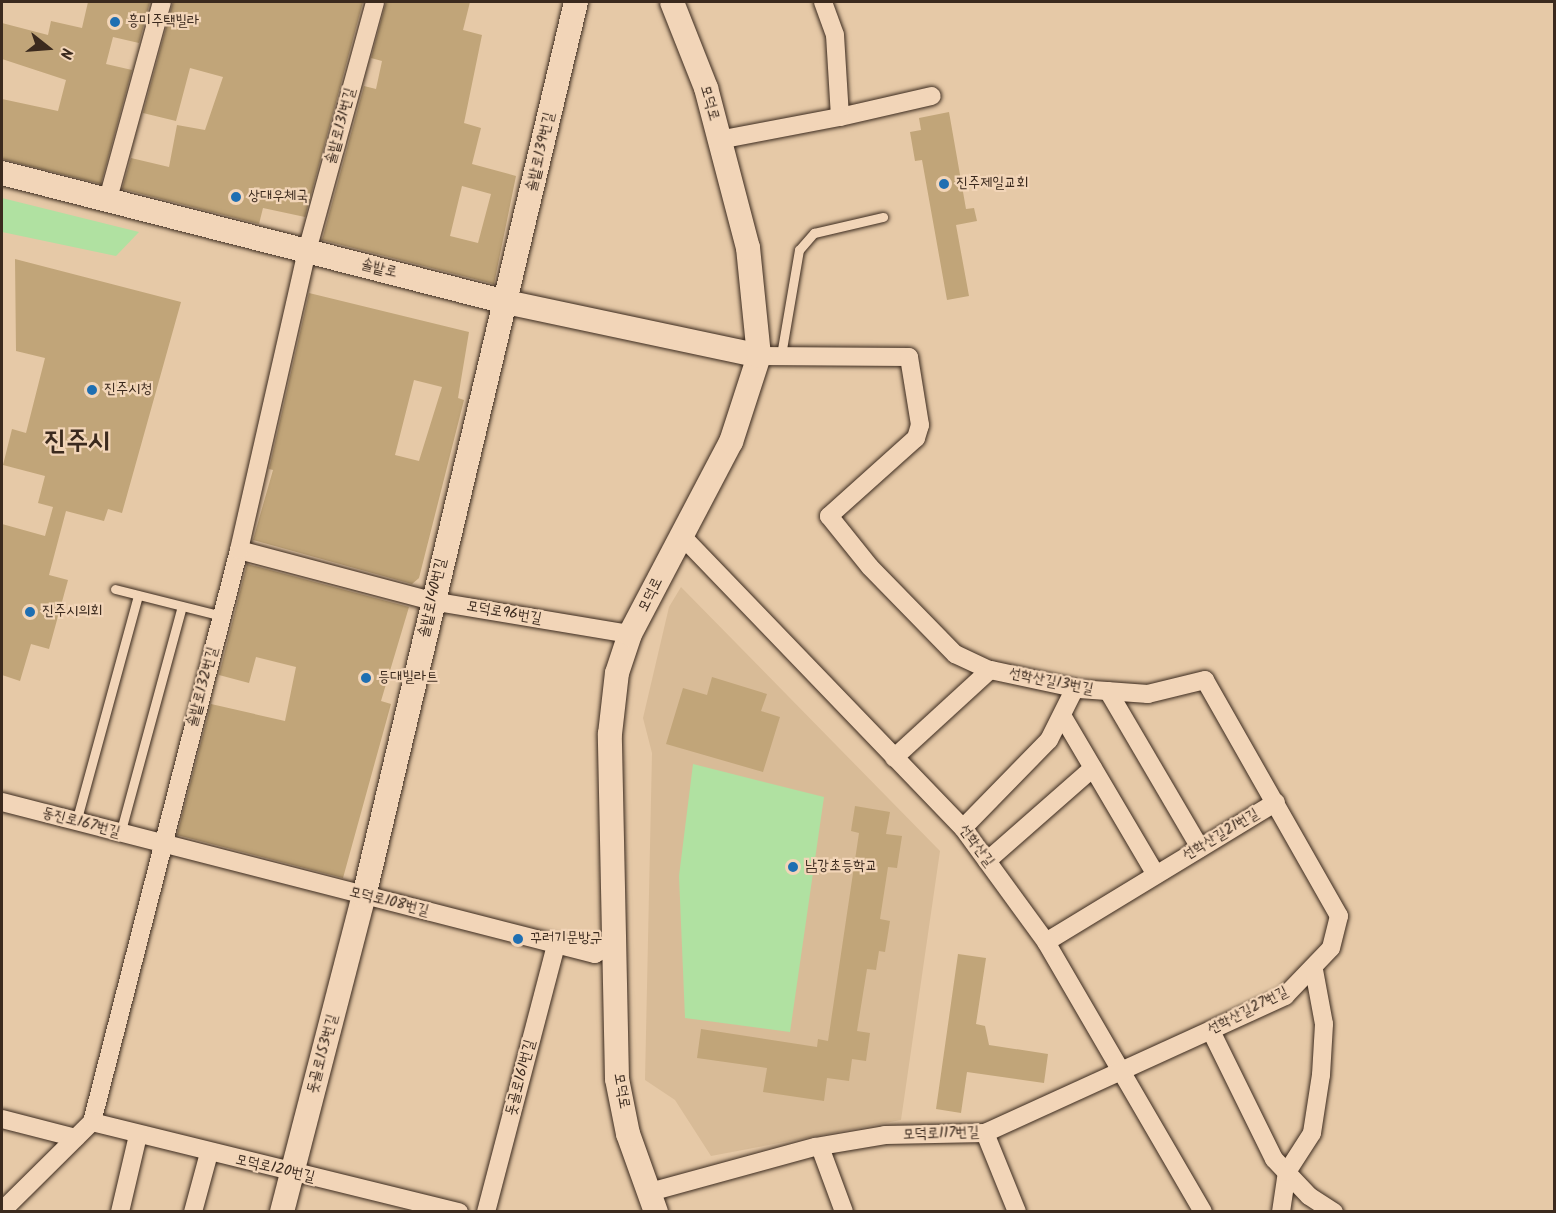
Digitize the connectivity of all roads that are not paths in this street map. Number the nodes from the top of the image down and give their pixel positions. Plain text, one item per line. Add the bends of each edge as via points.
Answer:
1 (162, 2) edge
2 (375, 2) edge
3 (576, 2) edge
4 (672, 2) edge
5 (823, 2) edge
6 (932, 96) dead end
7 (840, 117) junction
8 (719, 140) junction
9 (2, 173) edge
10 (108, 199) junction
11 (883, 217) dead end
12 (307, 251) junction
13 (506, 302) junction
14 (770, 356) junction
15 (680, 534) junction
16 (239, 550) junction
17 (115, 590) dead end
18 (138, 595) junction
19 (432, 601) junction
20 (182, 606) junction
21 (222, 616) junction
22 (630, 634) junction
23 (990, 670) junction
24 (1205, 680) joint
25 (1075, 688) junction
26 (1108, 691) junction
27 (1064, 717) junction
28 (894, 758) junction
29 (1093, 768) junction
30 (2, 802) edge
31 (1276, 802) junction
32 (76, 822) junction
33 (963, 828) junction
34 (120, 834) junction
35 (161, 845) junction
36 (1200, 848) junction
37 (987, 861) junction
38 (1156, 875) junction
39 (364, 896) junction
40 (1046, 942) junction
41 (615, 943) junction
42 (556, 945) junction
43 (1314, 970) junction
44 (1211, 1031) junction
45 (1123, 1072) junction
46 (2, 1119) edge
47 (92, 1122) junction
48 (985, 1133) junction
49 (138, 1135) junction
50 (76, 1138) junction
51 (820, 1147) junction
52 (209, 1153) junction
53 (1287, 1172) junction
54 (292, 1173) junction
55 (653, 1202) edge
56 (2, 1211) edge
57 (120, 1212) edge
58 (194, 1212) edge
59 (282, 1212) edge
60 (459, 1212) edge
61 (486, 1212) edge
62 (844, 1212) edge
63 (1017, 1212) edge
64 (1203, 1212) edge
65 (1281, 1212) edge
66 (1334, 1212) edge

1 - 10 street
2 - 12 street, 솔밭로131번길
3 - 13 street, 솔밭로139번길
4 - 8 street, 모덕로 via 706,88
5 - 7 street via 835,35
6 - 7 street
7 - 8 street
8 - 14 street, 모덕로 via 748,248
9 - 10 street, 솔밭로
10 - 12 street, 솔밭로
11 - 14 lane via 814,233 799,250
12 - 13 street, 솔밭로
12 - 16 street, 솔밭로132번길
13 - 14 street, 솔밭로
13 - 19 street, 솔밭로140번길
14 - 15 street, 모덕로 via 731,442
14 - 23 street via 909,357 920,425 916,438 829,516 870,567 955,654
15 - 22 street, 모덕로
15 - 28 street, 선학산길
16 - 19 street, 모덕로96번길
16 - 21 street, 솔밭로132번길
17 - 18 lane
18 - 20 lane
18 - 32 lane
19 - 22 street, 모덕로96번길
19 - 39 street, 솔밭로140번길
20 - 21 lane
20 - 34 lane
21 - 35 street, 솔밭로132번길
22 - 41 street, 모덕로 via 617,673 610,734
23 - 25 street, 선학산길13번길
23 - 28 street, 선학산길13번길
24 - 26 street, 선학산길13번길 via 1148,694
24 - 31 street, 선학산길21번길
25 - 26 street, 선학산길13번길
25 - 27 street
26 - 36 street
27 - 29 street
27 - 33 street via 1049,740
28 - 33 street, 선학산길
29 - 37 street
29 - 38 street
30 - 32 street, 동진로167번길
31 - 36 street, 선학산길21번길
31 - 43 street, 선학산길27번길 via 1339,916 1331,948
32 - 34 street, 동진로167번길
33 - 37 street, 선학산길
34 - 35 street, 동진로167번길
35 - 39 street, 모덕로108번길
35 - 47 street, 솔밭로132번길
36 - 38 street, 선학산길21번길
37 - 40 street, 선학산길
38 - 40 street, 선학산길21번길
39 - 42 street, 모덕로108번길
39 - 54 street, 돗골로153번길
40 - 45 street, 선학산길
41 - 42 street, 모덕로108번길 via 595,954
41 - 55 street, 모덕로 via 618,1079 628,1134
42 - 61 street, 돗골로161번길
43 - 44 street, 선학산길27번길 via 1285,996
43 - 53 street via 1324,1024 1321,1075 1312,1133
44 - 45 street, 선학산길27번길
44 - 53 street via 1274,1159
45 - 48 street, 모덕로117번길
45 - 64 street, 선학산길
46 - 50 street
47 - 49 street, 모덕로120번길
47 - 50 street
48 - 51 street, 모덕로117번길 via 885,1135
48 - 63 street
49 - 52 street, 모덕로120번길
49 - 57 street
50 - 56 street
51 - 55 street, 모덕로117번길
51 - 62 street
52 - 54 street, 모덕로120번길
52 - 58 street
53 - 65 street
53 - 66 street
54 - 59 street, 돗골로153번길
54 - 60 street, 모덕로120번길

